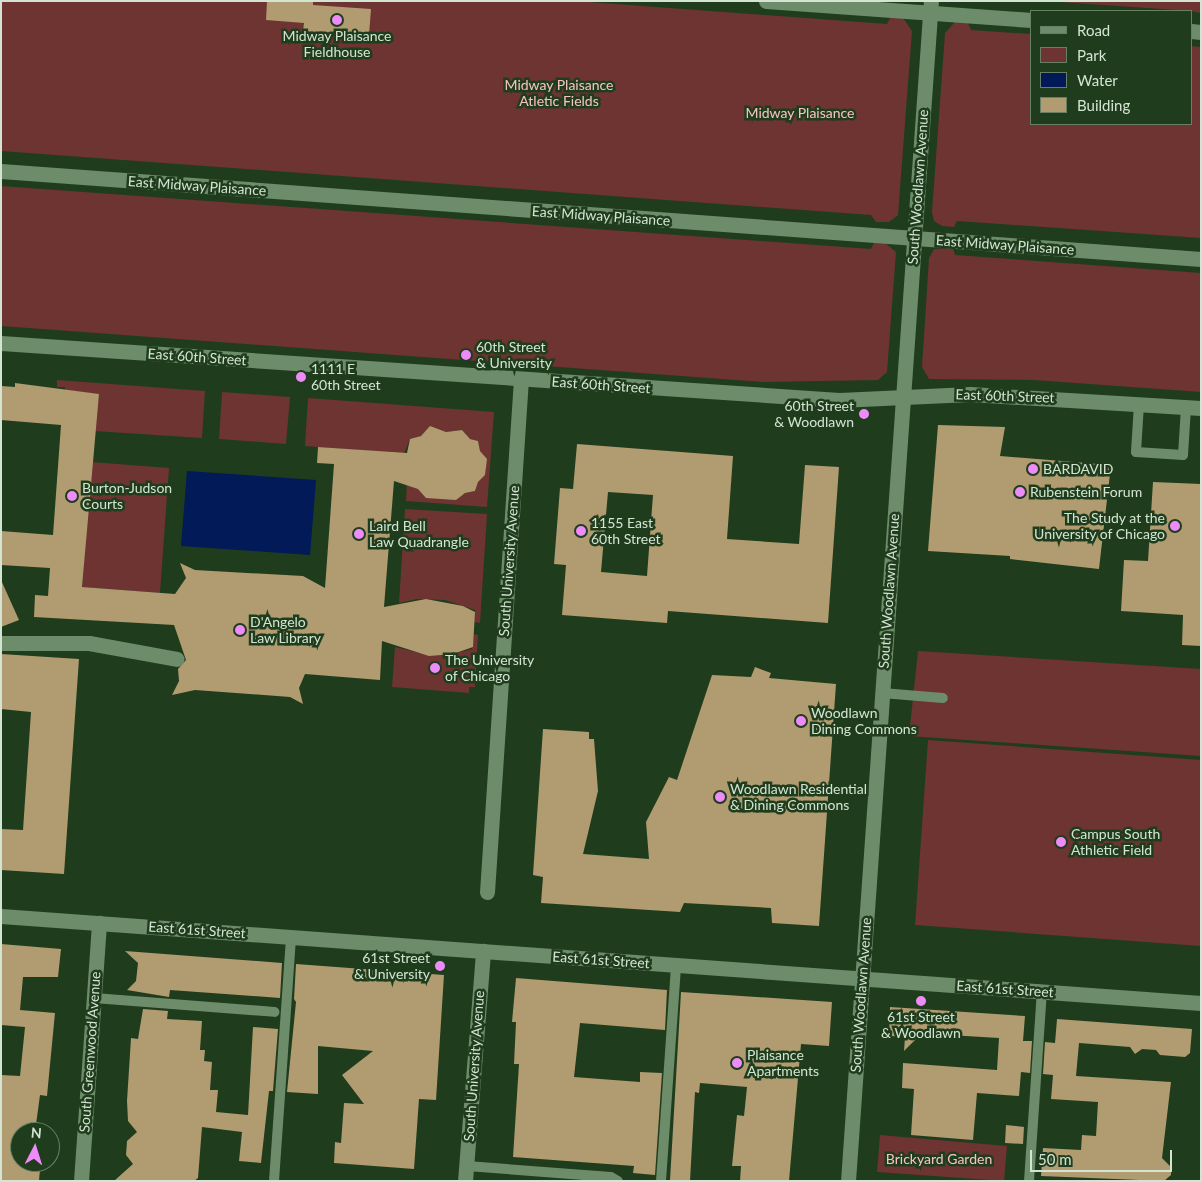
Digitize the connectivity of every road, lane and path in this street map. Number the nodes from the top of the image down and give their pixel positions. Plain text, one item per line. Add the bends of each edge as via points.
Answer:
1 (766, 1) edge
2 (930, 7) edge
3 (1030, 20) edge
4 (1, 170) edge
5 (914, 239) junction
6 (1201, 259) edge
7 (1, 343) edge
8 (521, 379) junction
9 (903, 397) junction
10 (1139, 404) junction
11 (1193, 408) edge
12 (1, 643) edge
13 (177, 659) dead end
14 (882, 693) junction
15 (943, 698) dead end
16 (486, 892) dead end
17 (1, 916) edge
18 (99, 923) junction
19 (291, 937) junction
20 (483, 951) junction
21 (676, 965) junction
22 (862, 979) junction
23 (1042, 992) junction
24 (94, 998) junction
25 (1201, 1003) edge
26 (274, 1012) dead end
27 (466, 1174) edge
28 (81, 1181) edge
29 (274, 1181) edge
30 (618, 1181) edge
31 (661, 1181) edge
32 (848, 1181) edge
33 (1029, 1181) edge

1 - 2 street
2 - 3 street
2 - 5 street, South Woodlawn Avenue
4 - 5 street, East Midway Plaisance
5 - 6 street, East Midway Plaisance
5 - 9 street, South Woodlawn Avenue
7 - 8 street, East 60th Street
8 - 9 street, East 60th Street via 839,400
8 - 16 street, South University Avenue
9 - 10 street, East 60th Street via 970,394
9 - 14 street, South Woodlawn Avenue
10 - 11 street, East 60th Street
10 - 11 lane via 1136,452 1183,455
12 - 13 street via 89,643
14 - 15 lane
14 - 22 street, South Woodlawn Avenue
17 - 18 street, East 61st Street
18 - 19 street, East 61st Street
18 - 24 street, South Greenwood Avenue
19 - 20 street, East 61st Street
19 - 29 lane
20 - 21 street, East 61st Street
20 - 27 street, South University Avenue
21 - 22 street, East 61st Street
21 - 31 lane
22 - 23 street, East 61st Street
22 - 32 street, South Woodlawn Avenue
23 - 25 street, East 61st Street
23 - 33 lane
24 - 26 lane
24 - 28 street, South Greenwood Avenue
27 - 30 lane via 611,1177

